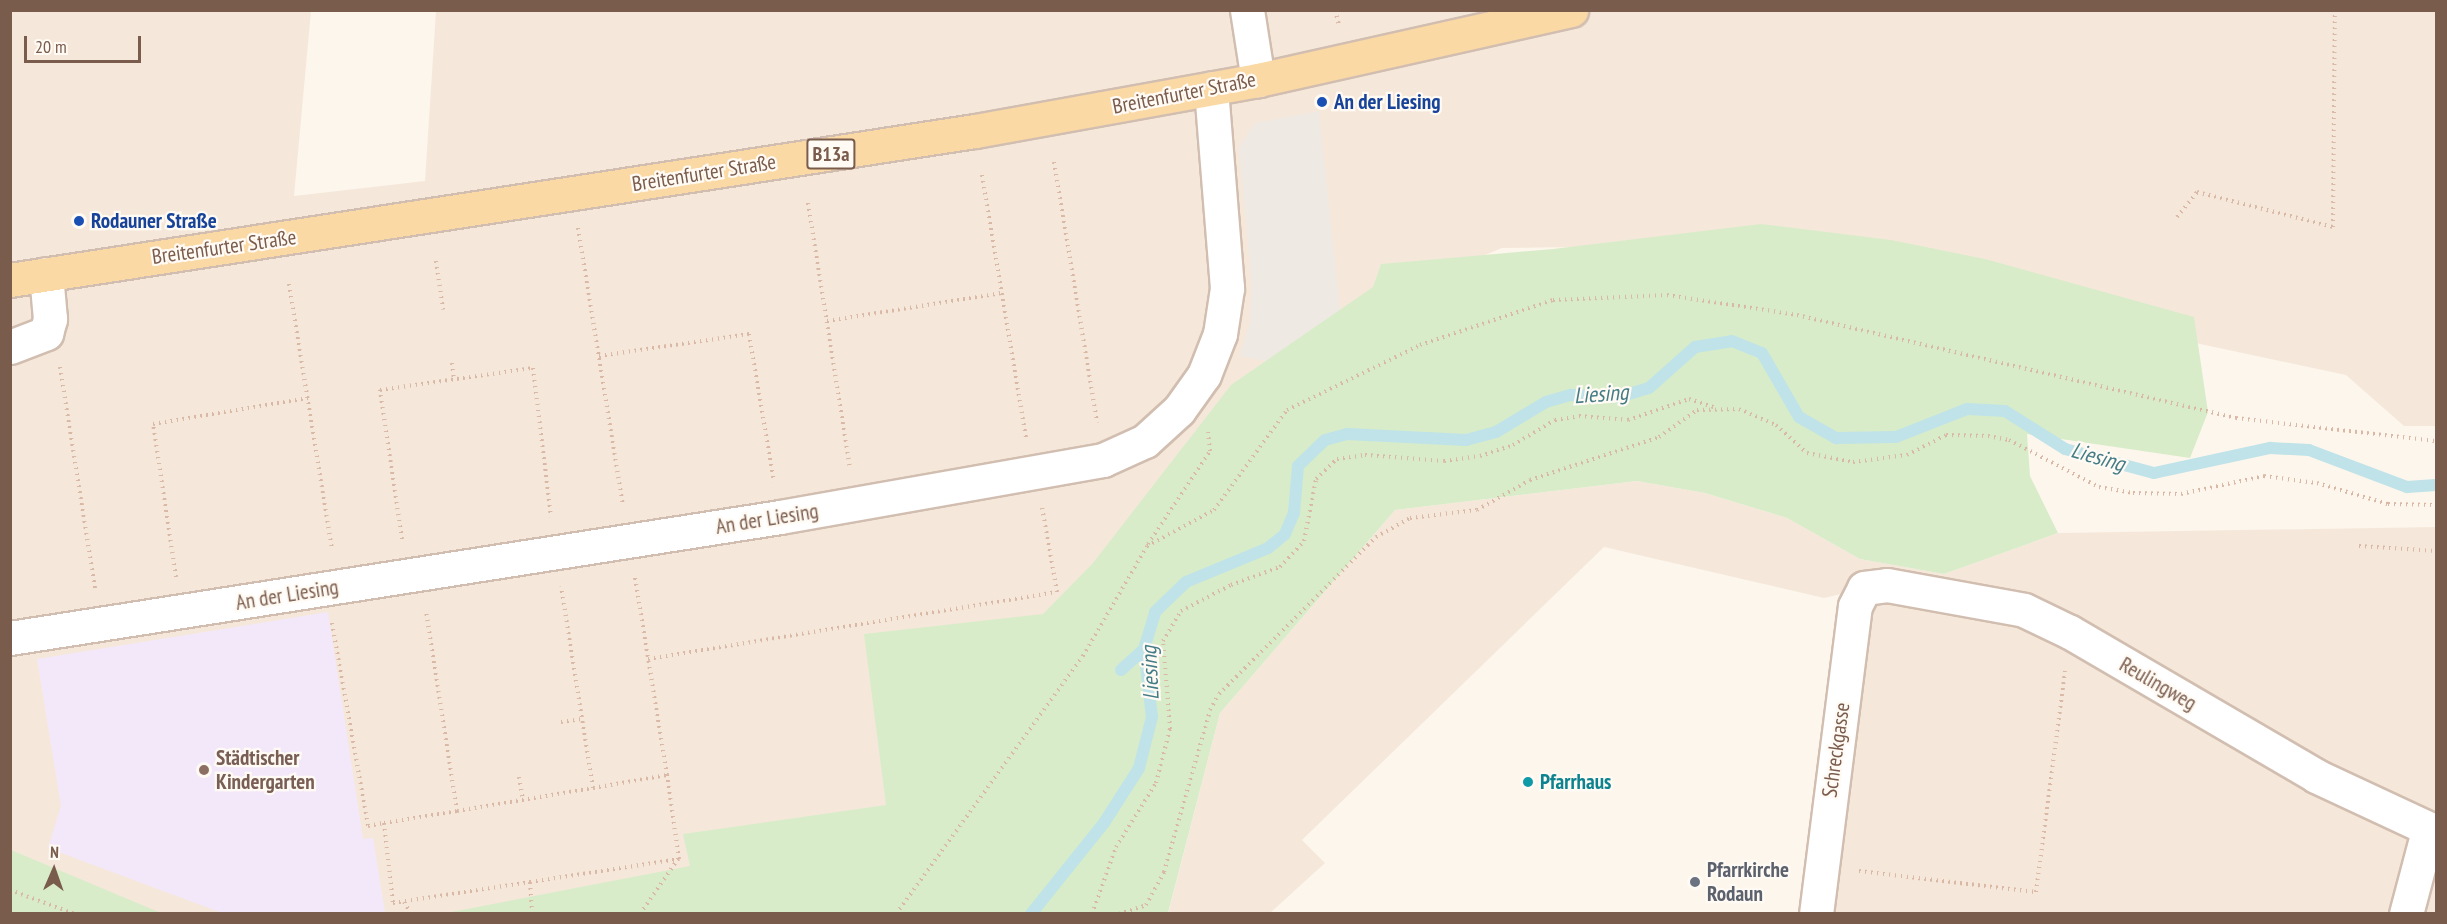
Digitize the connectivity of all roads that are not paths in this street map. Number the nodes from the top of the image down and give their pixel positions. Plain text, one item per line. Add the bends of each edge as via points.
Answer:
1 (1246, 10) edge
2 (1571, 10) edge
3 (1258, 80) junction
4 (1211, 89) junction
5 (46, 274) junction
6 (10, 280) edge
7 (10, 348) edge
8 (1864, 588) joint
9 (10, 638) edge
10 (2432, 831) edge
11 (1816, 914) edge
12 (2406, 914) edge

1 - 3 street
2 - 3 main road, Breitenfurter Straße / B13a
3 - 4 main road, Breitenfurter Straße / B13a
4 - 5 main road, Breitenfurter Straße / B13a via 975,131
4 - 9 street, An der Liesing via 1227,288 1220,334 1204,375 1179,411 1145,441 1103,460 1034,474
5 - 6 main road, Breitenfurter Straße / B13a
5 - 7 street via 50,319 46,333
8 - 10 street, Reulingweg via 1887,585 2024,610 2070,632 2316,776
8 - 11 street, Schreckgasse via 1855,606
10 - 12 street

